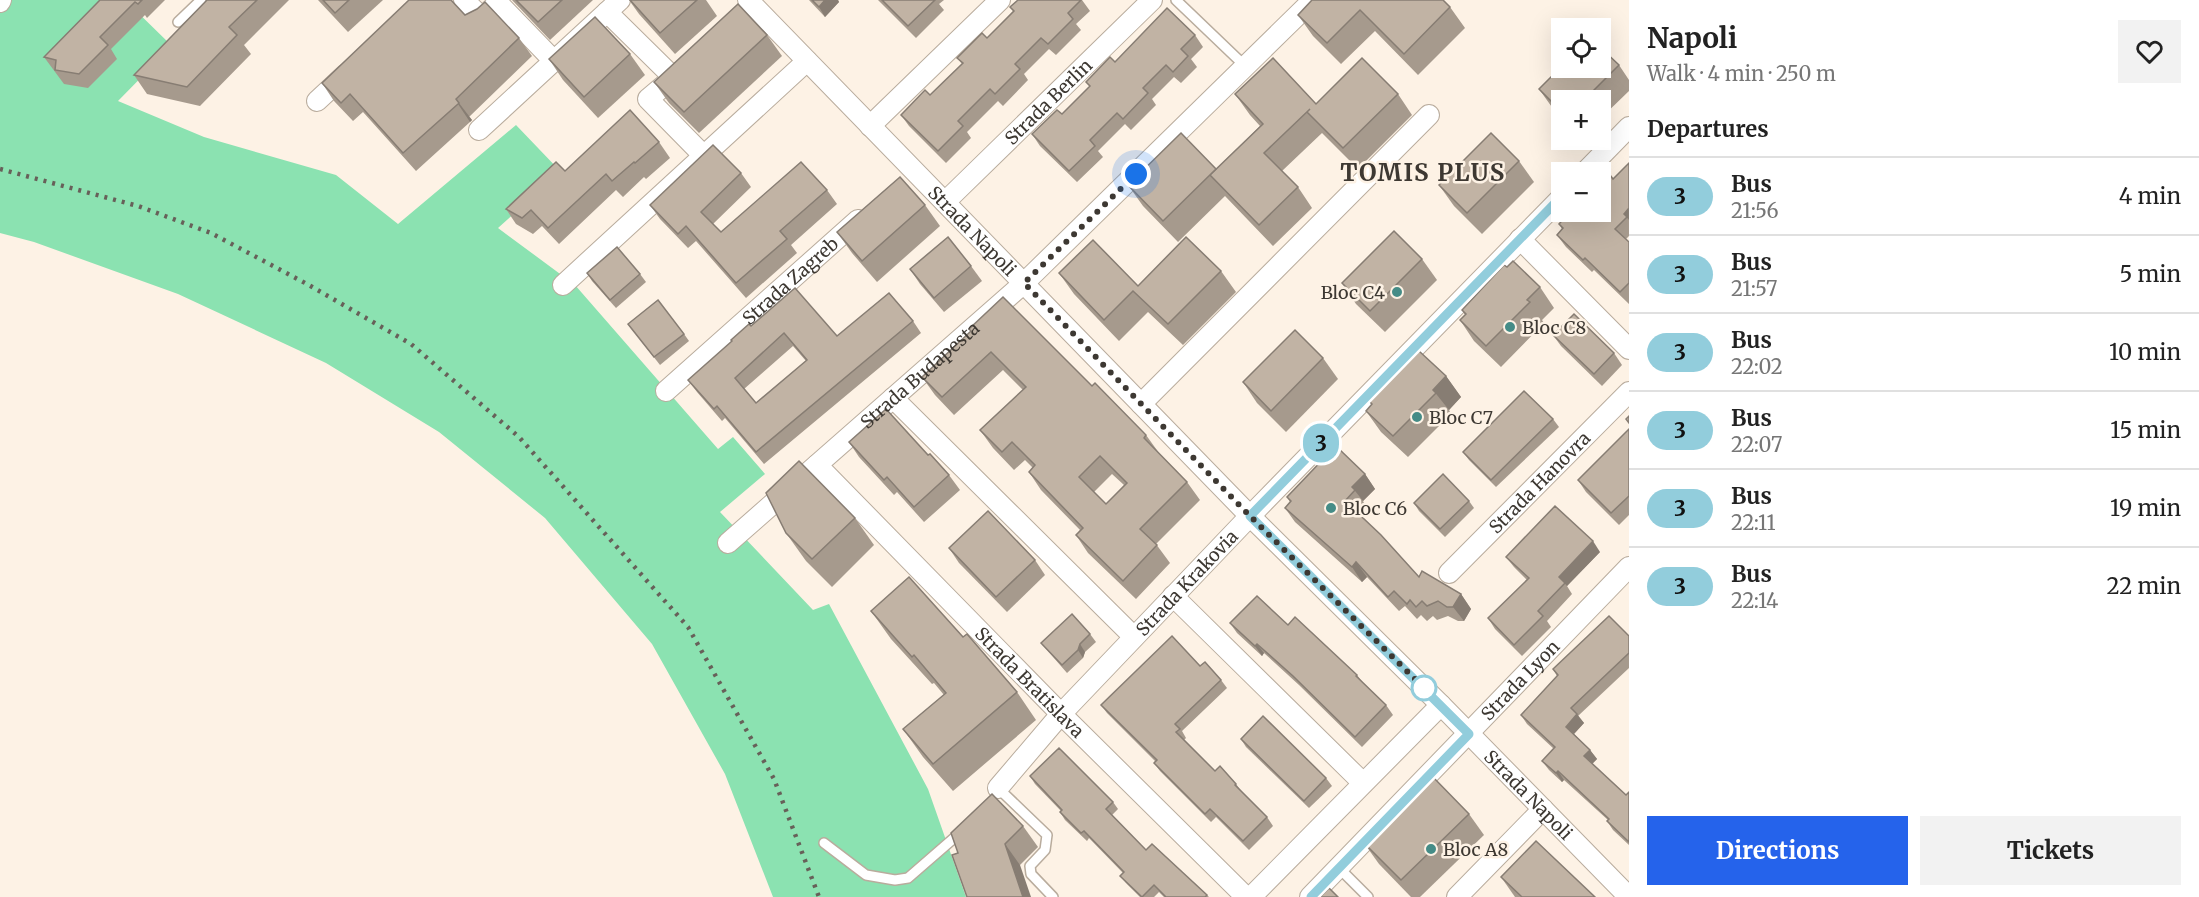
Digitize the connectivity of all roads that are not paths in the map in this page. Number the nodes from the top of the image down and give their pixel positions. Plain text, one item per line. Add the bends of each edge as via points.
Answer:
1 (201, 0) edge
2 (464, 0) edge
3 (1000, 0) edge
4 (1152, 0) edge
5 (1176, 0) edge
6 (1313, 0) edge
7 (751, 3) edge
8 (614, 6) edge
9 (178, 22) dead end
10 (736, 22) edge
11 (554, 61) junction
12 (807, 61) junction
13 (358, 62) edge
14 (691, 62) edge
15 (1245, 66) junction
16 (673, 78) junction
17 (317, 101) dead end
18 (1429, 115) dead end
19 (870, 126) junction
20 (1629, 127) edge
21 (479, 130) dead end
22 (703, 155) junction
23 (1595, 162) edge
24 (914, 171) junction
25 (896, 186) edge
26 (945, 202) junction
27 (1551, 207) edge
28 (870, 210) edge
29 (1520, 239) junction
30 (1024, 283) junction
31 (563, 285) dead end
32 (1629, 349) edge
33 (666, 391) dead end
34 (1629, 392) edge
35 (893, 398) junction
36 (1141, 404) junction
37 (817, 465) junction
38 (1250, 516) junction
39 (728, 543) dead end
40 (1629, 567) edge
41 (1449, 573) dead end
42 (1173, 596) junction
43 (1134, 637) junction
44 (1441, 705) junction
45 (1061, 714) junction
46 (1469, 734) junction
47 (1363, 783) junction
48 (994, 793) joint
49 (1543, 809) junction
50 (969, 825) edge
51 (824, 843) dead end
52 (1339, 868) junction
53 (1053, 897) edge
54 (1246, 897) edge
55 (1251, 897) edge
56 (1310, 897) edge
57 (1368, 897) edge
58 (1457, 897) edge
59 (1629, 897) edge

1 - 9 lane
2 - 11 street via 482,18 498,3
3 - 19 street
4 - 26 street, Strada Berlin
5 - 15 lane
6 - 15 street, Strada Budapesta
7 - 10 street
7 - 12 street, Strada Napoli
8 - 11 street
8 - 16 street
11 - 21 street
12 - 19 street, Strada Napoli
12 - 22 street
13 - 17 street
14 - 16 street
15 - 30 street, Strada Budapesta
16 - 22 street via 648,99
18 - 36 street
19 - 24 street, Strada Napoli
20 - 23 street
22 - 31 street
24 - 25 street
24 - 26 street, Strada Napoli
26 - 30 street, Strada Napoli
27 - 29 street, Strada Krakovia
28 - 33 street, Strada Zagreb
29 - 32 street
29 - 38 street, Strada Krakovia
30 - 35 street, Strada Budapesta
30 - 36 street, Strada Napoli
34 - 41 street, Strada Hanovra
35 - 37 street, Strada Budapesta
35 - 43 street
36 - 38 street, Strada Napoli
37 - 39 street, Strada Budapesta
37 - 45 street, Strada Bratislava
38 - 42 street, Strada Krakovia
38 - 44 street, Strada Napoli
40 - 46 street, Strada Lyon
42 - 43 street, Strada Krakovia
42 - 47 street
43 - 45 street, Strada Krakovia
44 - 46 street, Strada Napoli
44 - 47 street
45 - 48 street, Strada Krakovia
45 - 54 street, Strada Bratislava
46 - 49 street, Strada Napoli
46 - 52 street, Strada Lyon
47 - 55 street
48 - 53 lane via 1047,835 1045,850 1030,866 1031,874
49 - 58 street
49 - 59 street, Strada Napoli
50 - 51 lane via 908,879 866,875
52 - 56 street, Strada Lyon
52 - 57 lane

